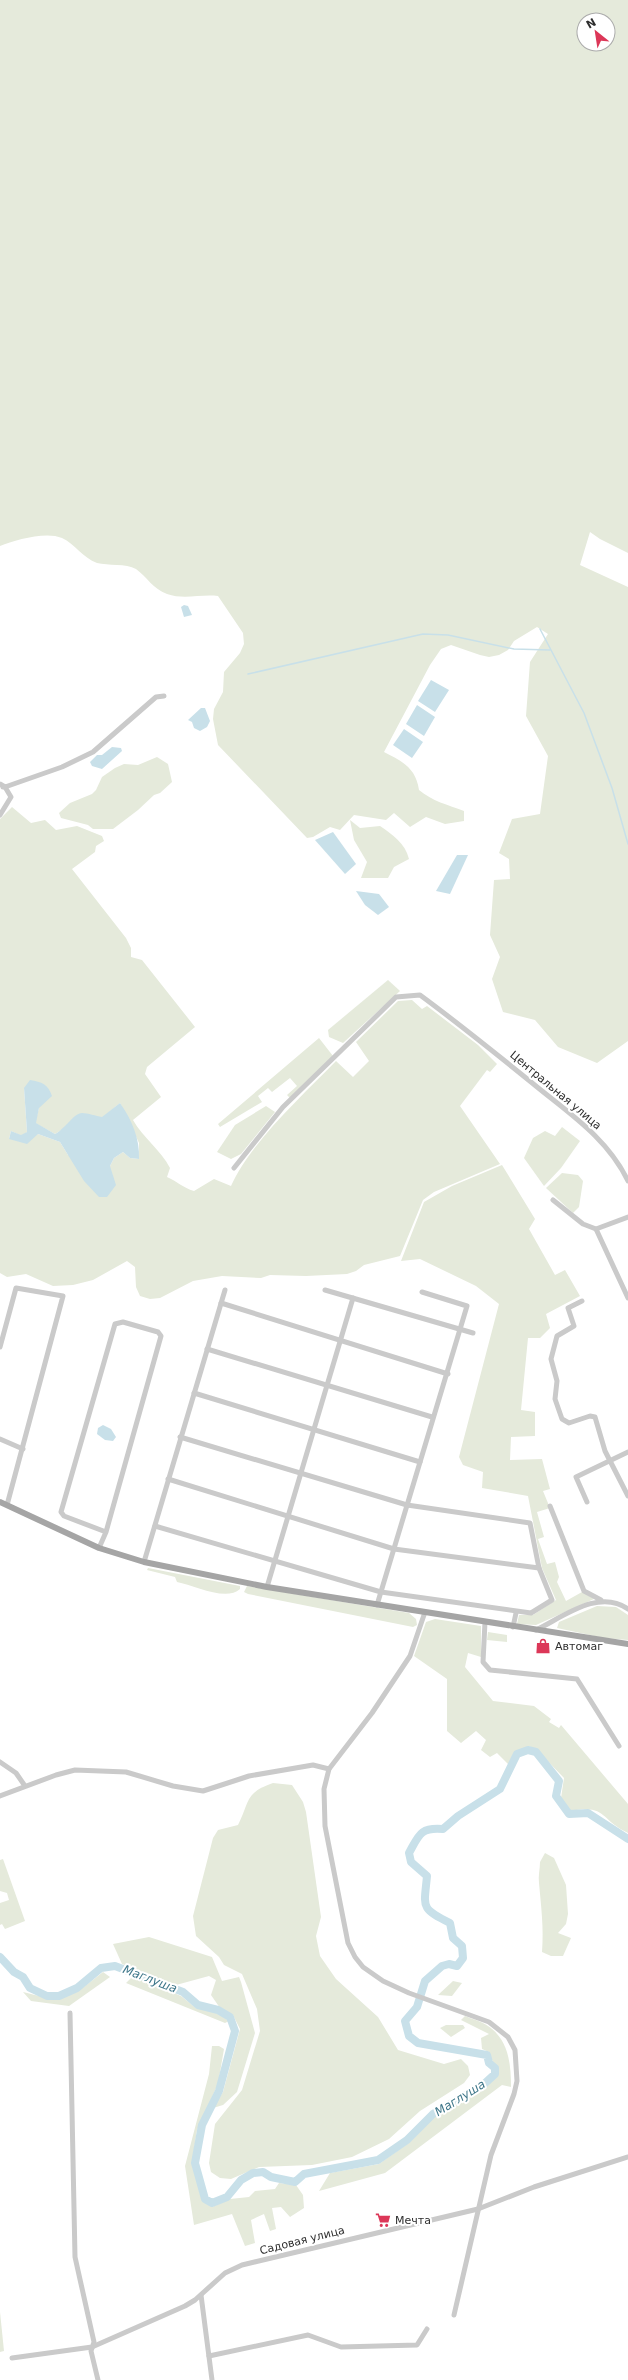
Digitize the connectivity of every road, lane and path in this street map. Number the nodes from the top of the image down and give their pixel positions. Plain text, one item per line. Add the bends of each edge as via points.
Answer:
1 (164, 696) dead end
2 (2, 786) edge
3 (0, 815) edge
4 (234, 1168) dead end
5 (628, 1181) edge
6 (553, 1200) dead end
7 (628, 1217) edge
8 (596, 1229) junction
9 (225, 1290) dead end
10 (325, 1290) dead end
11 (422, 1292) dead end
12 (353, 1298) junction
13 (628, 1298) edge
14 (582, 1301) dead end
15 (221, 1303) junction
16 (460, 1329) junction
17 (473, 1333) dead end
18 (340, 1342) junction
19 (0, 1347) edge
20 (207, 1349) junction
21 (448, 1374) junction
22 (327, 1385) junction
23 (194, 1393) junction
24 (432, 1417) junction
25 (314, 1429) junction
26 (180, 1437) junction
27 (0, 1440) edge
28 (22, 1449) junction
29 (628, 1452) edge
30 (612, 1460) junction
31 (420, 1462) junction
32 (301, 1473) junction
33 (168, 1479) junction
34 (628, 1496) edge
35 (0, 1502) edge
36 (586, 1502) dead end
37 (7, 1505) junction
38 (407, 1505) junction
39 (550, 1506) dead end
40 (289, 1515) junction
41 (155, 1526) junction
42 (106, 1532) junction
43 (99, 1548) junction
44 (394, 1549) junction
45 (144, 1562) junction
46 (275, 1562) junction
47 (539, 1568) junction
48 (267, 1587) junction
49 (381, 1592) junction
50 (601, 1600) junction
51 (377, 1605) junction
52 (628, 1609) edge
53 (425, 1612) junction
54 (516, 1612) junction
55 (485, 1622) junction
56 (513, 1627) junction
57 (536, 1630) junction
58 (628, 1644) edge
59 (619, 1746) dead end
60 (0, 1762) edge
61 (329, 1769) junction
62 (25, 1786) junction
63 (0, 1796) edge
64 (70, 2013) dead end
65 (628, 2157) edge
66 (478, 2209) junction
67 (201, 2295) junction
68 (454, 2315) dead end
69 (427, 2329) dead end
70 (92, 2347) junction
71 (209, 2356) junction
72 (12, 2358) dead end
73 (98, 2380) edge
74 (212, 2380) edge

1 - 2 street via 156,697 93,752 62,767
2 - 3 street via 11,797
4 - 5 street, Центральная улица via 283,1107 396,997 420,995 479,1039 593,1134 608,1148
6 - 8 street via 583,1224
7 - 8 street
8 - 13 street
9 - 15 street
10 - 12 street
11 - 16 street via 467,1306
12 - 16 street
12 - 18 street
14 - 30 street via 568,1308 574,1326 557,1336 551,1359 557,1381 555,1399 562,1419 569,1423 590,1416 595,1417 605,1451
15 - 18 street
15 - 20 street
16 - 17 street
16 - 21 street
18 - 21 street
18 - 22 street
19 - 28 street via 16,1288 63,1296
20 - 22 street
20 - 23 street
21 - 24 street
22 - 24 street
22 - 25 street
23 - 25 street
23 - 26 street
24 - 31 street
25 - 31 street
25 - 32 street
26 - 32 street
26 - 33 street
27 - 28 street
28 - 37 street
29 - 30 street
30 - 34 street
30 - 36 street via 576,1477
31 - 38 street
32 - 38 street
32 - 40 street
33 - 40 street
33 - 41 street
35 - 37 main road
37 - 43 main road
38 - 44 street
38 - 47 street via 530,1523
39 - 50 street via 584,1591
40 - 44 street
40 - 46 street
41 - 45 street
41 - 46 street
42 - 42 street via 161,1336 158,1332 123,1322 115,1324 61,1512 64,1516
42 - 43 street
43 - 45 main road
44 - 47 street
44 - 49 street
45 - 48 main road
46 - 48 street
46 - 49 street
47 - 54 street via 552,1600 531,1613
48 - 51 main road
49 - 51 street
49 - 54 street
50 - 52 street via 614,1602
50 - 57 street
51 - 53 main road
53 - 55 main road
53 - 61 street via 410,1656 372,1713
54 - 56 street
55 - 56 main road
55 - 59 street via 483,1662 490,1670 577,1679
56 - 57 main road
57 - 58 main road
60 - 62 street via 16,1773
61 - 62 street via 313,1765 248,1776 203,1791 173,1786 116,1770 75,1770
61 - 66 street via 324,1788 325,1826 348,1943 355,1957 363,1967 383,1981 489,2022 508,2036 515,2050 517,2075 514,2094 491,2155
62 - 63 street
64 - 70 street via 75,2256 94,2342
65 - 66 street, Садовая улица via 534,2187
66 - 67 street, Садовая улица via 242,2266 225,2272
66 - 68 street
67 - 70 street, Садовая улица via 185,2306
67 - 71 street
69 - 71 street via 417,2345 341,2347 308,2334
70 - 72 street, Садовая улица
70 - 73 street
71 - 74 street

